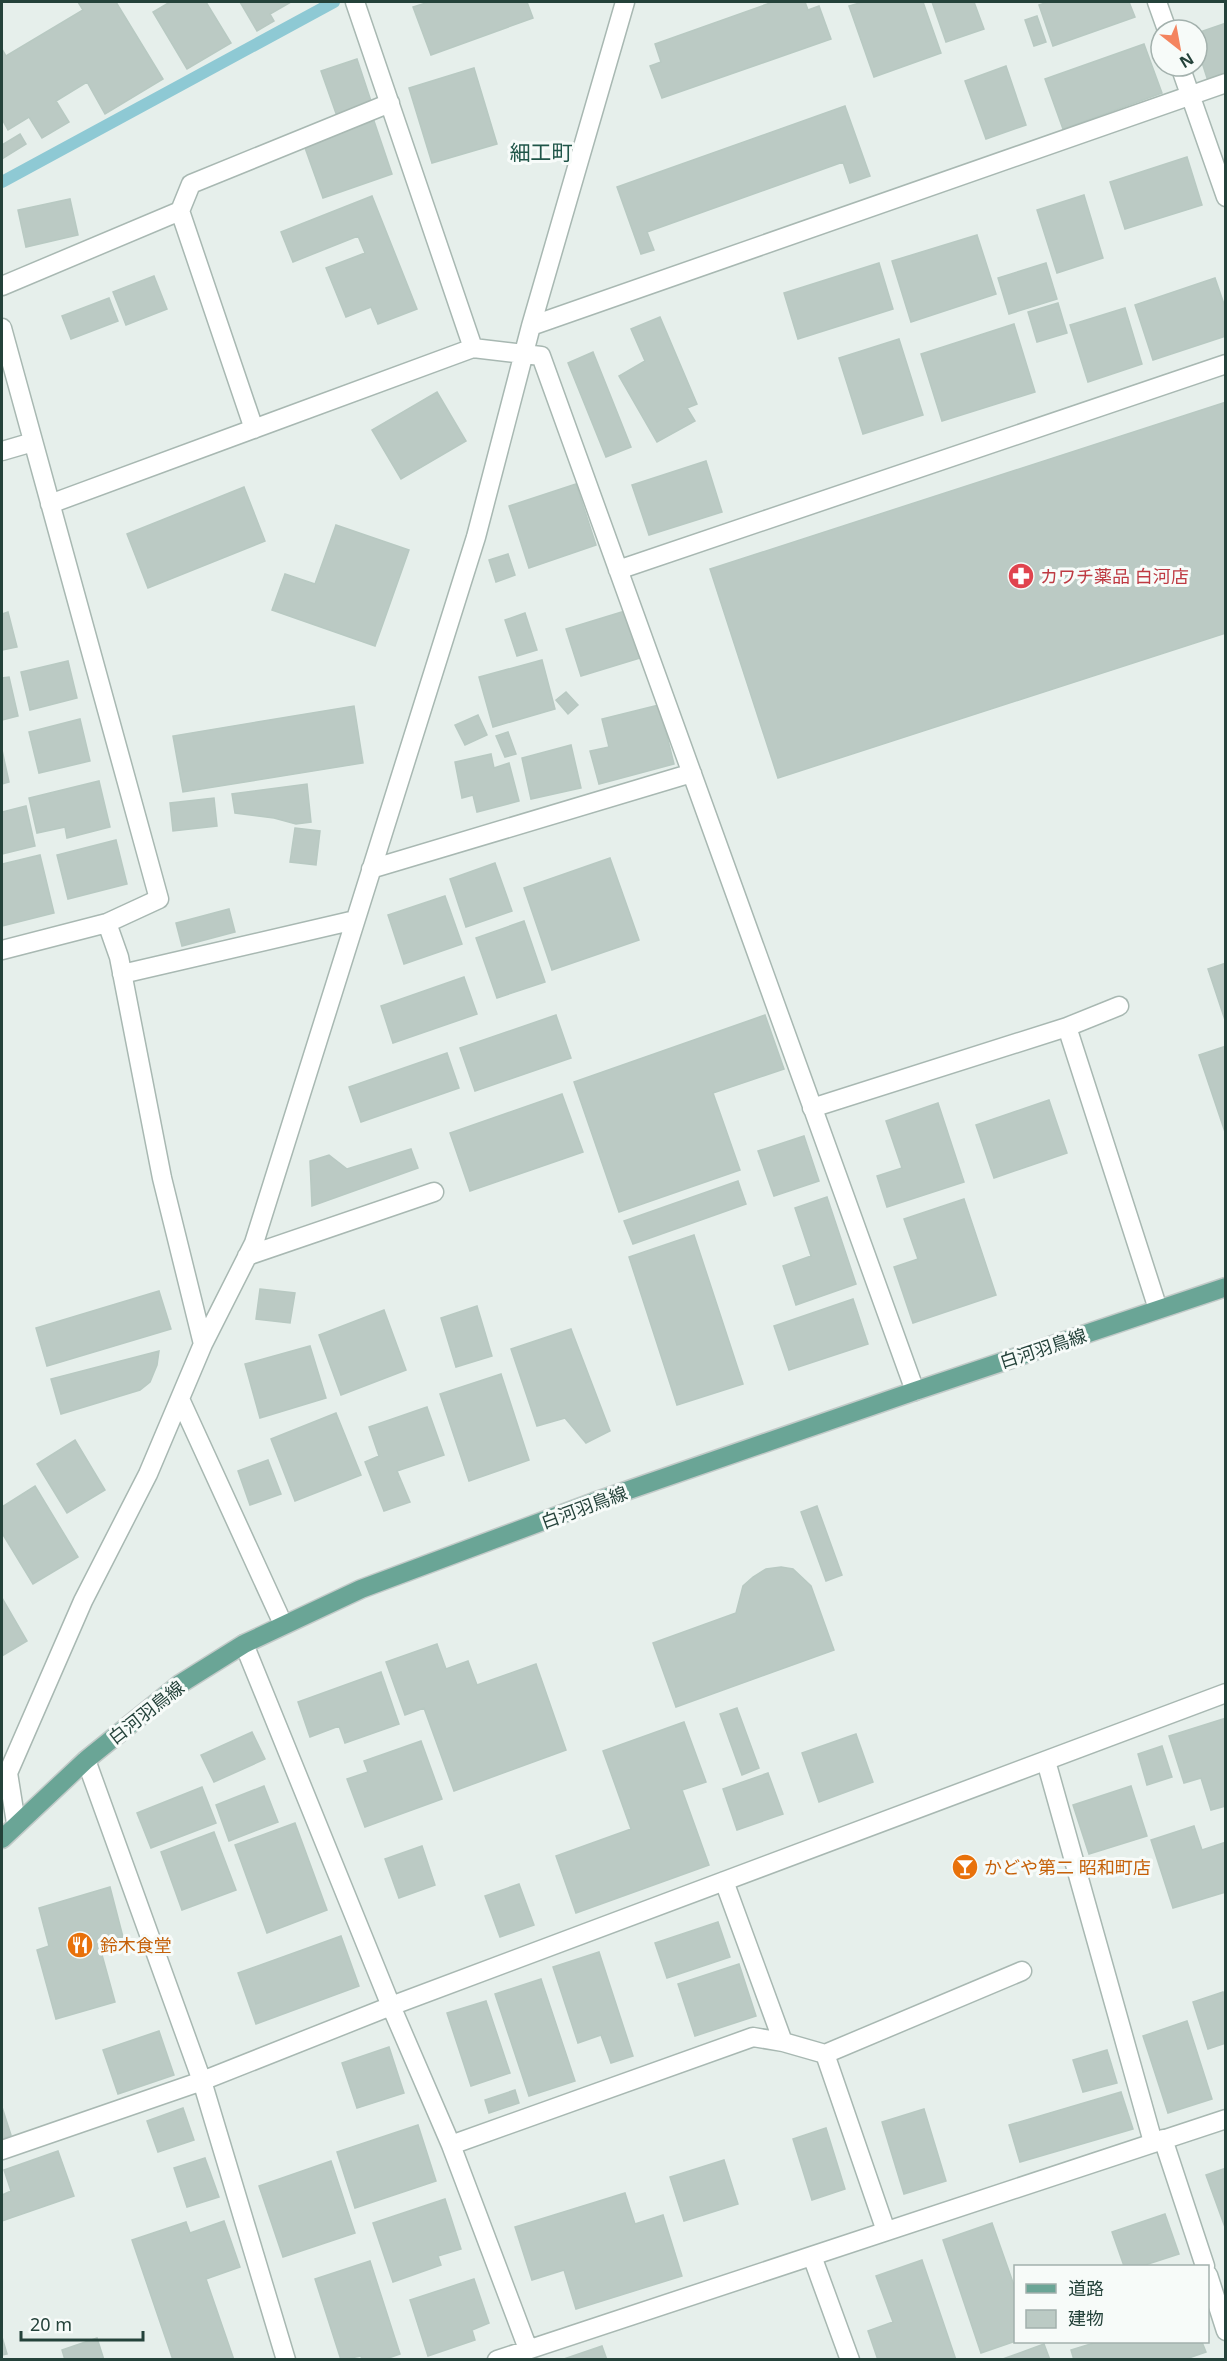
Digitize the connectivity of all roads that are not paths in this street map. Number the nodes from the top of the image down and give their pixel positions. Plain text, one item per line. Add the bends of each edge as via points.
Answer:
1 (625, 2) edge
2 (1157, 2) edge
3 (356, 3) edge
4 (1163, 18) edge
5 (1184, 78) edge
6 (1226, 83) edge
7 (1190, 95) junction
8 (390, 103) junction
9 (1226, 197) edge
10 (180, 211) junction
11 (2, 286) edge
12 (531, 326) junction
13 (2, 328) edge
14 (473, 348) junction
15 (524, 353) junction
16 (1226, 364) edge
17 (254, 429) junction
18 (33, 442) junction
19 (2, 451) edge
20 (50, 504) junction
21 (618, 570) junction
22 (692, 773) junction
23 (371, 869) junction
24 (355, 920) junction
25 (107, 923) junction
26 (2, 950) edge
27 (122, 974) junction
28 (1119, 1006) dead end
29 (1067, 1027) junction
30 (812, 1108) junction
31 (434, 1192) dead end
32 (247, 1256) junction
33 (1226, 1287) edge
34 (1158, 1309) junction
35 (203, 1344) junction
36 (915, 1391) junction
37 (180, 1399) junction
38 (283, 1624) junction
39 (244, 1644) junction
40 (1226, 1694) edge
41 (86, 1760) junction
42 (1046, 1761) junction
43 (16, 1823) junction
44 (2, 1839) edge
45 (724, 1881) junction
46 (1022, 1971) dead end
47 (391, 2006) junction
48 (783, 2042) junction
49 (825, 2054) junction
50 (202, 2081) junction
51 (1226, 2119) edge
52 (1158, 2141) junction
53 (451, 2145) junction
54 (2, 2150) edge
55 (886, 2231) junction
56 (812, 2256) junction
57 (1204, 2265) edge
58 (1209, 2279) edge
59 (1226, 2331) edge
60 (528, 2349) junction
61 (505, 2358) edge
62 (286, 2360) edge
63 (850, 2360) edge

1 - 12 street
2 - 4 street
3 - 8 street
5 - 7 street
6 - 7 street
7 - 9 street
7 - 12 street
8 - 10 street via 191,184
8 - 14 street
10 - 11 street
10 - 17 street
12 - 15 street
13 - 18 street
14 - 15 street
14 - 17 street
15 - 21 street via 541,356
15 - 23 street via 476,537
16 - 21 street
17 - 20 street
18 - 19 street
18 - 20 street
20 - 25 street via 159,899
21 - 22 street
22 - 23 street
22 - 30 street
23 - 24 street
24 - 27 street
24 - 32 street
25 - 26 street
25 - 27 street
27 - 35 street via 162,1178
28 - 29 street
29 - 30 street
29 - 34 street
30 - 36 street
31 - 32 street
32 - 35 street
33 - 34 main road, 白河羽鳥線
34 - 36 main road, 白河羽鳥線
35 - 37 street
36 - 38 main road, 白河羽鳥線 via 594,1502 361,1588
37 - 38 street
37 - 43 street via 148,1474 83,1601 8,1773
38 - 39 main road, 白河羽鳥線
39 - 41 main road, 白河羽鳥線 via 180,1684
39 - 47 street
40 - 42 street
41 - 43 main road, 白河羽鳥線
41 - 50 street
42 - 45 street
42 - 52 street
43 - 44 main road, 白河羽鳥線
45 - 47 street
45 - 48 street
46 - 49 street
47 - 50 street
47 - 53 street
48 - 49 street
48 - 53 street via 753,2037
49 - 55 street
50 - 54 street
50 - 62 street
51 - 52 street
52 - 55 street
52 - 57 street
53 - 60 street
55 - 56 street
56 - 60 street
56 - 63 street
58 - 59 street
60 - 61 street

